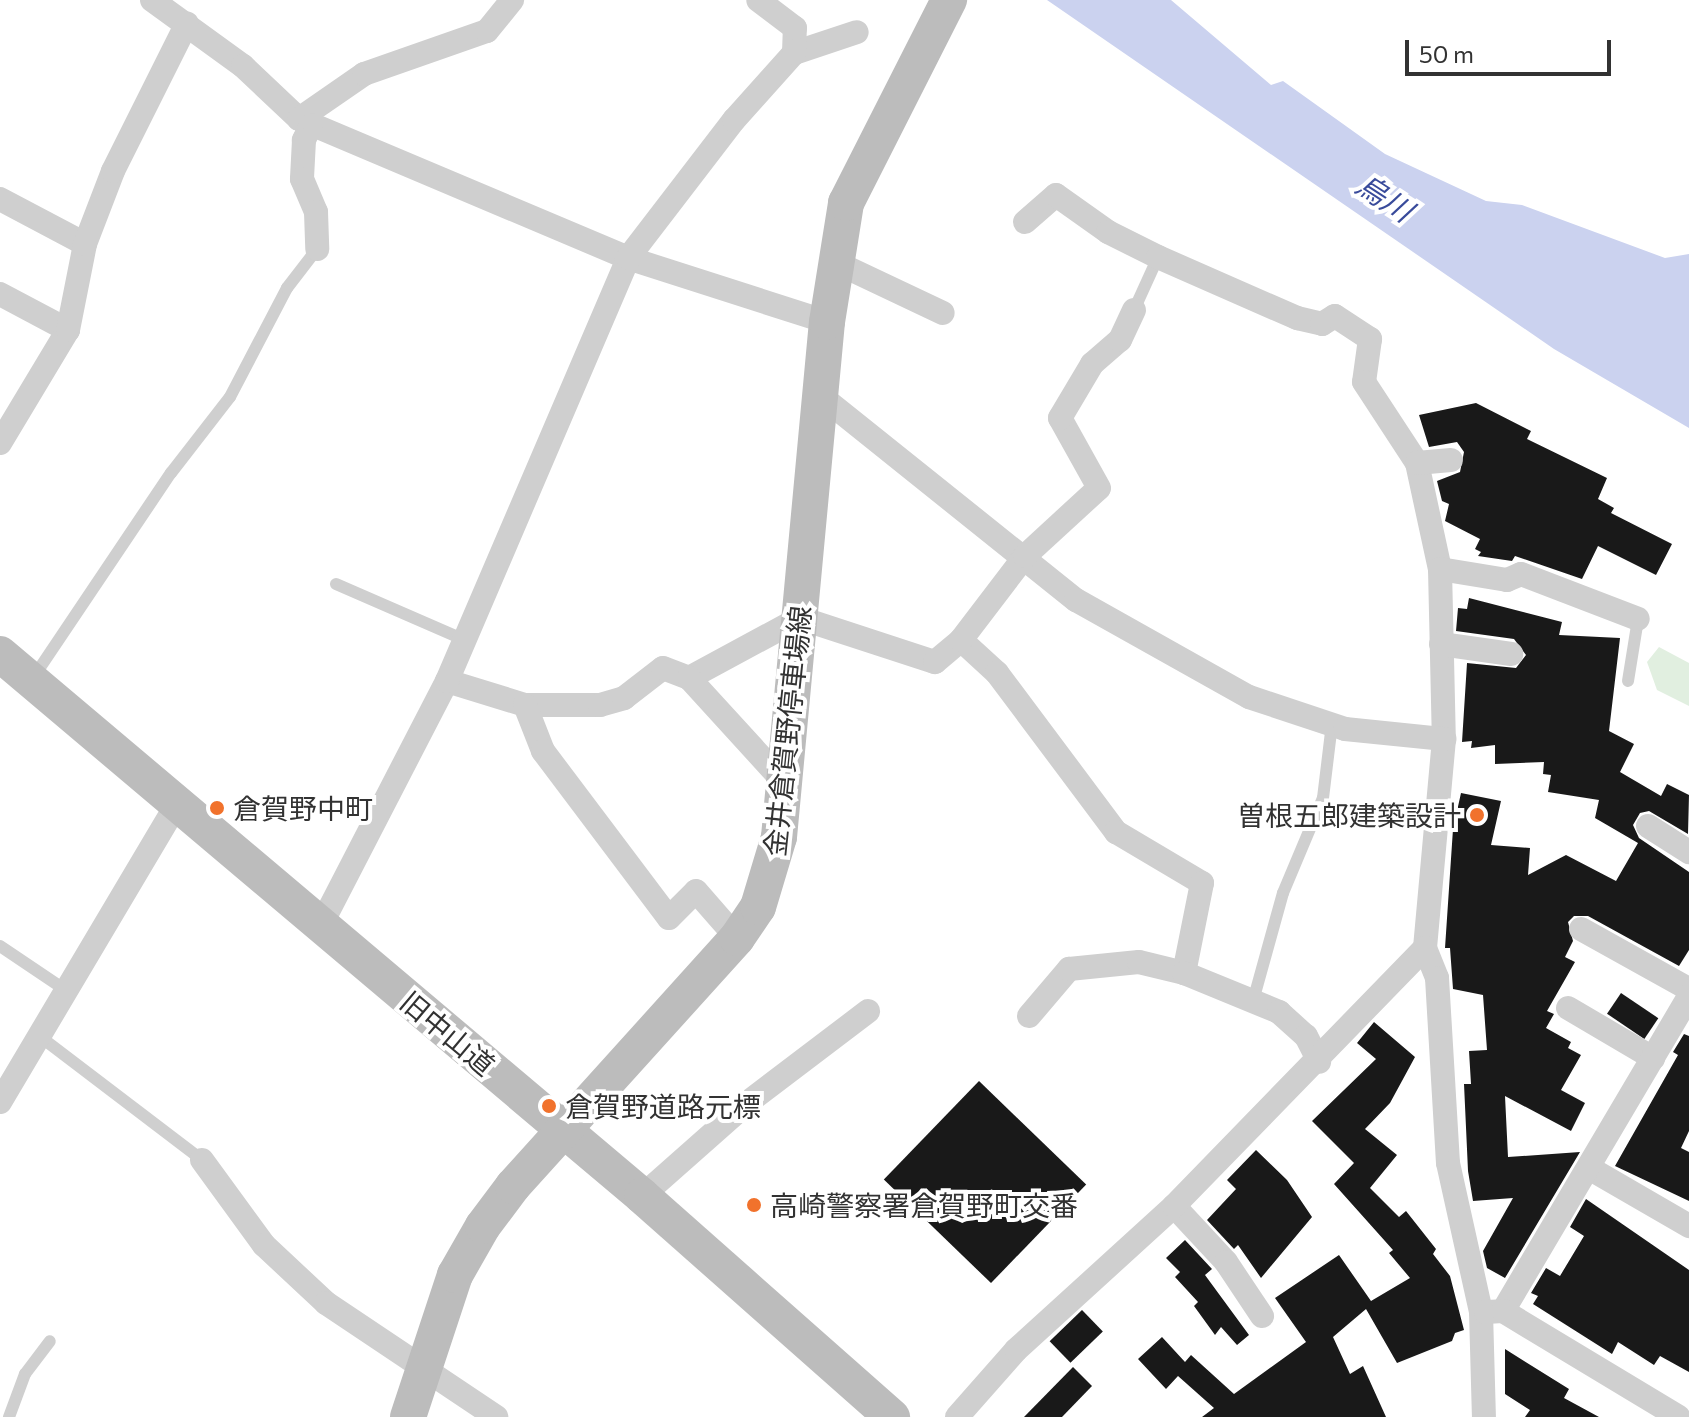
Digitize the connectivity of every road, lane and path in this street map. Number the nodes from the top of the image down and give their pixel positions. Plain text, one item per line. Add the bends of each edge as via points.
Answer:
1 (152, 0) edge
2 (512, 0) edge
3 (758, 0) edge
4 (949, 0) edge
5 (187, 23) junction
6 (857, 32) dead end
7 (794, 53) junction
8 (305, 122) junction
9 (0, 199) edge
10 (1025, 222) dead end
11 (85, 244) junction
12 (317, 249) joint
13 (1158, 257) junction
14 (628, 258) junction
15 (835, 262) junction
16 (0, 294) edge
17 (1134, 310) joint
18 (943, 313) dead end
19 (827, 322) junction
20 (68, 330) junction
21 (821, 396) junction
22 (0, 443) edge
23 (1451, 460) dead end
24 (1417, 463) junction
25 (1025, 556) junction
26 (1440, 569) junction
27 (336, 584) dead end
28 (800, 618) junction
29 (1638, 619) joint
30 (465, 640) junction
31 (961, 640) junction
32 (1441, 644) junction
33 (0, 654) edge
34 (1511, 654) dead end
35 (689, 678) junction
36 (31, 681) junction
37 (447, 681) junction
38 (1628, 681) dead end
39 (525, 705) junction
40 (1332, 724) junction
41 (1444, 739) junction
42 (783, 781) junction
43 (177, 804) junction
44 (1648, 826) dead end
45 (1689, 852) edge
46 (321, 925) junction
47 (1581, 929) dead end
48 (737, 938) junction
49 (0, 946) edge
50 (1425, 948) junction
51 (1184, 973) junction
52 (64, 989) junction
53 (1688, 1000) edge
54 (1253, 1001) junction
55 (1568, 1008) dead end
56 (868, 1011) dead end
57 (1029, 1016) dead end
58 (38, 1035) junction
59 (1653, 1058) junction
60 (1319, 1062) junction
61 (0, 1102) edge
62 (564, 1132) junction
63 (202, 1160) joint
64 (1589, 1168) junction
65 (642, 1196) junction
66 (1174, 1206) junction
67 (1689, 1226) edge
68 (1492, 1312) junction
69 (1262, 1316) dead end
70 (50, 1341) dead end
71 (421, 1368) junction
72 (9, 1417) edge
73 (408, 1417) edge
74 (496, 1417) edge
75 (892, 1417) edge
76 (957, 1417) edge
77 (1484, 1417) edge
78 (1679, 1417) edge

1 - 5 street
2 - 8 street via 487,31 364,74
3 - 7 street via 795,28
4 - 15 main road, 金井倉賀野停車場線 via 846,203
5 - 8 street
5 - 11 street via 113,171
6 - 7 street
7 - 14 street via 734,120
8 - 12 street via 302,179 316,212
8 - 14 street
9 - 11 street
10 - 13 street via 1056,195 1108,232
11 - 20 street
12 - 36 lane via 287,288 230,397 171,473
13 - 17 lane
13 - 24 street via 1297,318 1322,324 1335,316 1370,339 1364,382
14 - 19 street
14 - 30 street
15 - 18 street
15 - 19 main road, 金井倉賀野停車場線
16 - 20 street
17 - 25 street via 1120,340 1092,364 1060,418 1099,488
19 - 21 main road, 金井倉賀野停車場線
20 - 22 street
21 - 25 street
21 - 28 main road, 金井倉賀野停車場線
23 - 24 street
24 - 26 street
25 - 31 street
25 - 40 street via 1076,600 1249,697
26 - 29 street via 1507,580 1521,574
26 - 32 street
27 - 30 lane
28 - 31 street via 935,662
28 - 35 street
28 - 42 main road, 金井倉賀野停車場線
29 - 38 lane
30 - 37 street
31 - 51 street via 997,673 1116,832 1202,883
32 - 34 street
32 - 41 street
33 - 36 main road, 旧中山道
35 - 39 street via 663,668 612,702
35 - 42 street
36 - 43 main road, 旧中山道
37 - 39 street
37 - 46 street
39 - 48 street via 543,751 669,918 696,891
40 - 41 street
40 - 54 lane via 1323,798 1283,893
41 - 50 street
42 - 48 main road, 金井倉賀野停車場線 via 771,871 758,907
43 - 46 main road, 旧中山道
43 - 52 street
44 - 45 street
46 - 62 main road, 旧中山道
47 - 53 street
48 - 62 main road, 金井倉賀野停車場線
49 - 52 lane
50 - 60 street
50 - 68 street via 1437,978 1448,1163
51 - 54 street
51 - 57 street via 1139,962 1069,969
52 - 58 street
53 - 59 street
54 - 60 street via 1279,1012 1306,1036
55 - 59 street
56 - 65 street via 747,1103
58 - 61 street
58 - 63 lane
59 - 64 street
60 - 66 street
62 - 65 main road, 旧中山道
62 - 71 main road, 金井倉賀野停車場線 via 513,1186 468,1250
63 - 71 street via 264,1245 326,1303
64 - 67 street
64 - 68 street
65 - 75 main road, 旧中山道
66 - 69 street via 1226,1262
66 - 76 street via 1016,1350
68 - 77 street
68 - 78 street
70 - 72 lane via 25,1374
71 - 73 main road, 金井倉賀野停車場線
71 - 74 street

